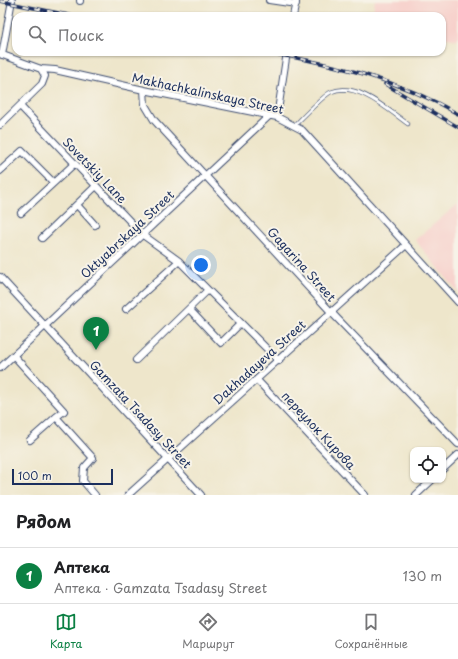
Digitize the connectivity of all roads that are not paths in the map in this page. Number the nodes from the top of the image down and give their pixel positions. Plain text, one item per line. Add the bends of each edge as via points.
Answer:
1 (12, 0) edge
2 (269, 0) edge
3 (296, 2) edge
4 (294, 12) edge
5 (1, 54) edge
6 (286, 56) edge
7 (41, 69) junction
8 (144, 90) junction
9 (20, 107) junction
10 (269, 116) junction
11 (277, 117) junction
12 (408, 124) dead end
13 (0, 125) edge
14 (295, 125) junction
15 (74, 164) junction
16 (0, 171) edge
17 (206, 175) junction
18 (53, 182) junction
19 (96, 186) junction
20 (77, 206) junction
21 (21, 213) dead end
22 (95, 225) dead end
23 (142, 235) junction
24 (42, 238) dead end
25 (406, 245) junction
26 (179, 261) junction
27 (0, 277) edge
28 (208, 290) junction
29 (458, 302) edge
30 (189, 309) junction
31 (126, 310) dead end
32 (331, 312) junction
33 (241, 323) junction
34 (45, 326) junction
35 (14, 356) junction
36 (136, 360) dead end
37 (279, 361) junction
38 (0, 368) edge
39 (257, 380) junction
40 (56, 417) junction
41 (30, 440) dead end
42 (458, 444) edge
43 (458, 455) edge
44 (167, 459) junction
45 (446, 466) edge
46 (429, 483) edge
47 (95, 495) edge
48 (128, 495) edge
49 (201, 495) edge
50 (365, 495) edge
51 (416, 495) edge

1 - 5 street
2 - 3 street
3 - 4 street
5 - 7 street, Makhachkalinskaya Street
6 - 11 street
7 - 8 street, Makhachkalinskaya Street
7 - 9 street via 45,76 42,84
8 - 10 street, Makhachkalinskaya Street
8 - 17 street, Gagarina Street via 145,105 150,114
9 - 13 street
9 - 15 street, Sovetskiy Lane
10 - 11 street, Makhachkalinskaya Street
10 - 17 street, Oktyabrskaya Street
11 - 14 street, Makhachkalinskaya Street
12 - 14 lane via 360,91 349,90 331,92
14 - 25 street, Makhachkalinskaya Street
15 - 18 street
15 - 19 street, Sovetskiy Lane
16 - 18 street via 22,151
17 - 23 street, Oktyabrskaya Street
17 - 32 street, Gagarina Street
18 - 21 street
19 - 20 street
19 - 23 street, Sovetskiy Lane
20 - 22 street
20 - 24 street
23 - 26 street, Sovetskiy Lane
23 - 34 street, Oktyabrskaya Street
25 - 29 street, Makhachkalinskaya Street
25 - 32 street, Dakhadayeva Street
26 - 28 street, Sovetskiy Lane
26 - 31 street
27 - 34 street, Gamzata Tsadasy Street
28 - 30 street
28 - 33 street, Sovetskiy Lane
30 - 33 street via 221,343
30 - 36 street
32 - 37 street, Dakhadayeva Street
32 - 42 street, Gagarina Street
33 - 37 street, Sovetskiy Lane
34 - 35 street, Oktyabrskaya Street
34 - 44 street, Gamzata Tsadasy Street
35 - 38 street, Oktyabrskaya Street
35 - 40 street via 64,411
37 - 39 street, Dakhadayeva Street
39 - 44 street, Dakhadayeva Street
39 - 50 street, переулок Кирова
40 - 41 street
40 - 47 street via 93,458 84,468 83,481
43 - 45 street
44 - 48 street, Dakhadayeva Street
44 - 49 street, Gamzata Tsadasy Street
46 - 51 street

